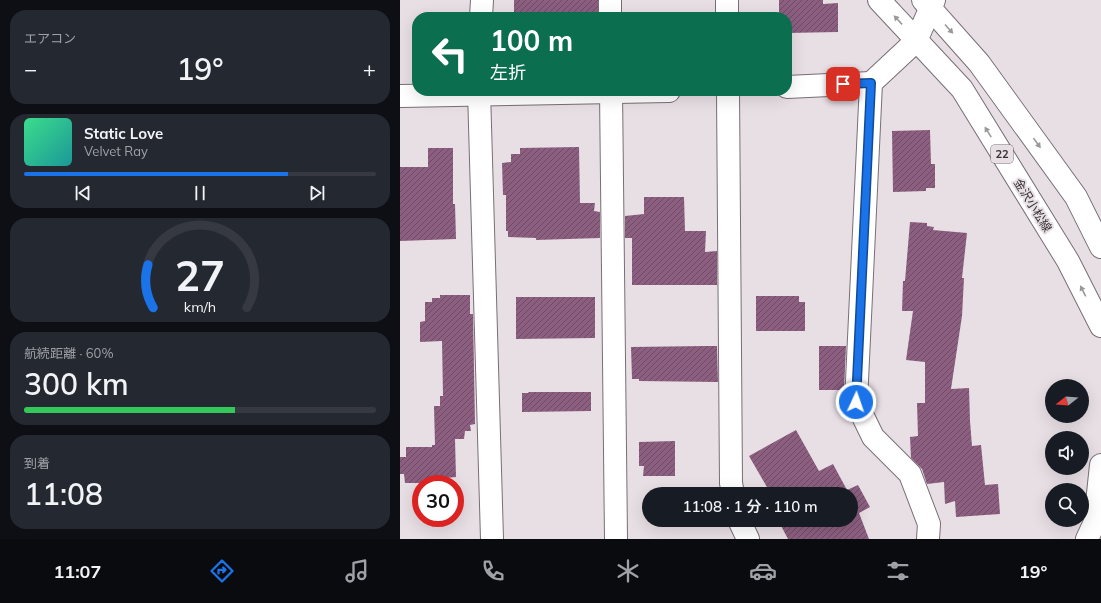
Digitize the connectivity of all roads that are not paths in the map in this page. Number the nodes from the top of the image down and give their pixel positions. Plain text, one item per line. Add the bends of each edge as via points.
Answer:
1 (482, 0) edge
2 (610, 0) edge
3 (727, 0) edge
4 (878, 0) edge
5 (929, 3) edge
6 (481, 12) edge
7 (610, 12) edge
8 (727, 12) edge
9 (916, 41) junction
10 (871, 83) junction
11 (792, 87) edge
12 (400, 96) edge
13 (412, 96) edge
14 (479, 96) edge
15 (611, 96) edge
16 (728, 96) edge
17 (1101, 247) edge
18 (1101, 326) edge
19 (1101, 466) edge
20 (732, 487) edge
21 (742, 527) edge
22 (492, 539) edge
23 (616, 539) edge
24 (748, 539) edge
25 (928, 539) edge
26 (1087, 539) edge

1 - 6 street
2 - 7 street
3 - 8 street
9 -> 4 street, 金沢小松線 / 22
5 - 9 street
5 -> 17 street via 979,63 1076,197
9 - 10 street
18 -> 9 street, 金沢小松線 / 22 via 1068,261 962,89
10 - 11 street
10 - 25 street via 856,402 873,437 910,474 929,524
12 - 13 street
14 - 22 street
15 - 23 street
16 - 20 street
19 - 26 street via 1095,522
21 - 24 street

